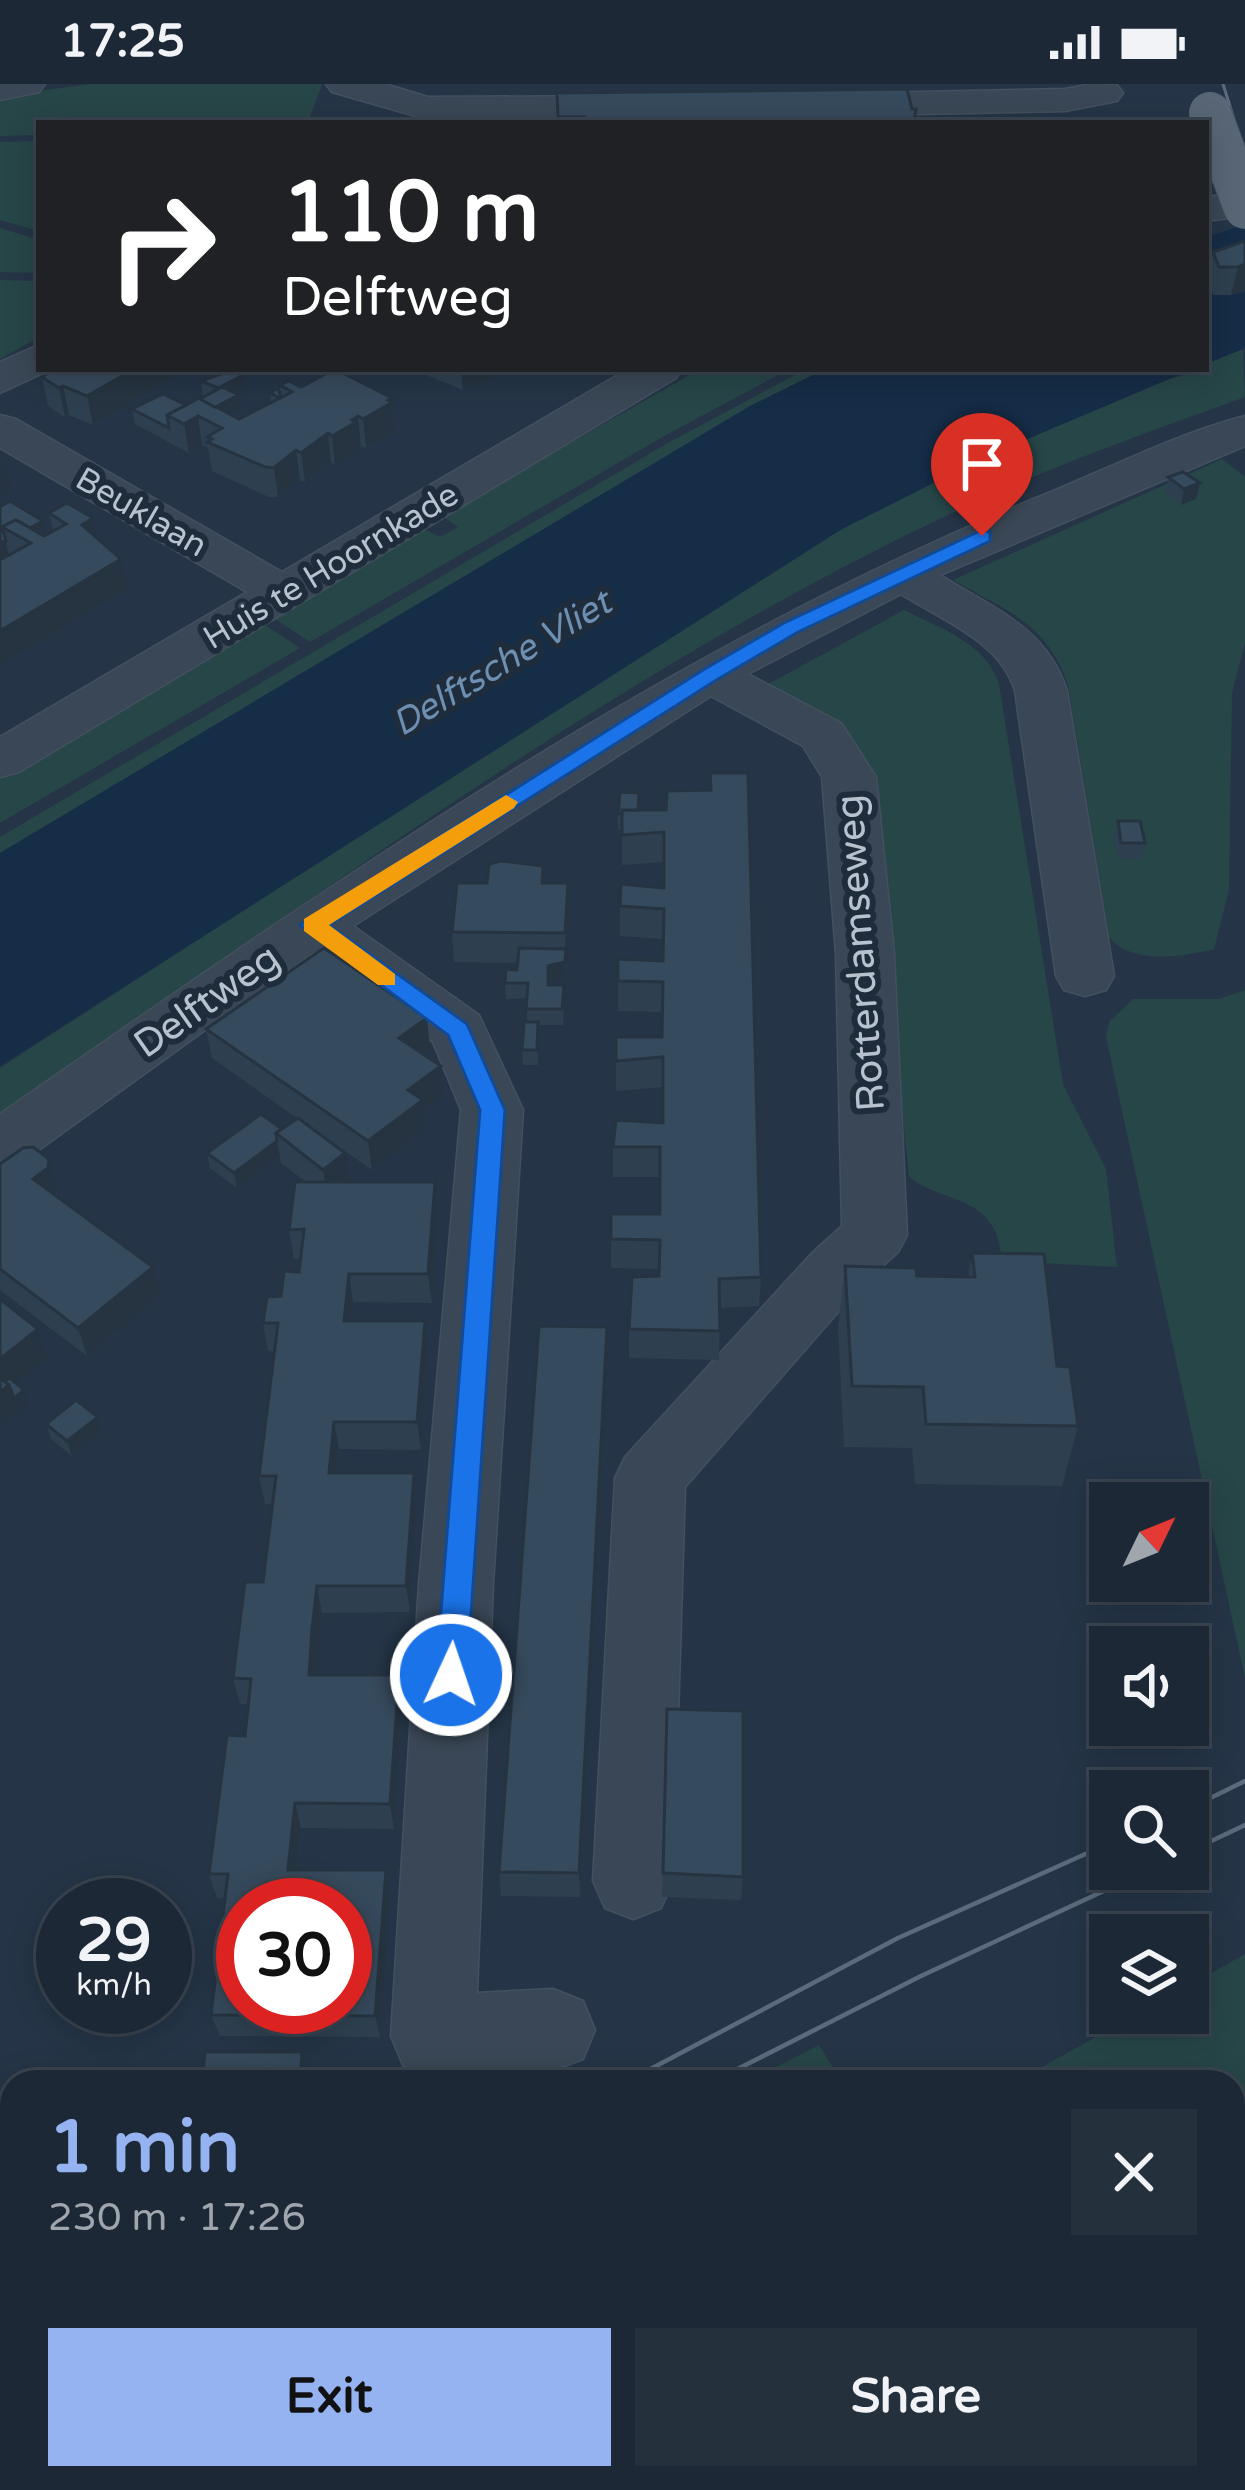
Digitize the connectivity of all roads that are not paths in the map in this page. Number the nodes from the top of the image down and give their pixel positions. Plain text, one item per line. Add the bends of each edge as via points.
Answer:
1 (26, 84) edge
2 (354, 85) edge
3 (0, 89) edge
4 (1098, 100) edge
5 (782, 106) edge
6 (690, 107) edge
7 (975, 112) edge
8 (1210, 112) dead end
9 (326, 120) edge
10 (1030, 120) edge
11 (1209, 182) edge
12 (1245, 188) edge
13 (1245, 206) edge
14 (1209, 208) edge
15 (36, 360) edge
16 (655, 372) edge
17 (0, 380) edge
18 (0, 429) edge
19 (1245, 430) edge
20 (905, 574) junction
21 (284, 593) junction
22 (710, 674) junction
23 (0, 760) edge
24 (312, 925) junction
25 (1085, 976) dead end
26 (0, 1146) edge
27 (633, 1881) dead end
28 (553, 2030) dead end

1 - 3 street
2 - 6 street via 426,107
2 - 9 street via 328,104
4 - 7 street
5 - 7 street
7 - 10 street
8 - 13 main road, bridge
11 - 12 street
13 - 14 street
15 - 17 street
16 - 21 street, Huis te Hoornkade
18 - 21 street, Beuklaan
19 - 20 street, Delftweg
20 - 22 street, Delftweg
20 - 25 street via 1032,662
21 - 23 street, Huis te Hoornkade
22 - 24 street, Delftweg
22 - 27 street, Rotterdamseweg via 822,735 849,777 865,954 874,1235 650,1478
24 - 26 street, Delftweg
24 - 28 street via 458,1030 492,1110 433,2036

